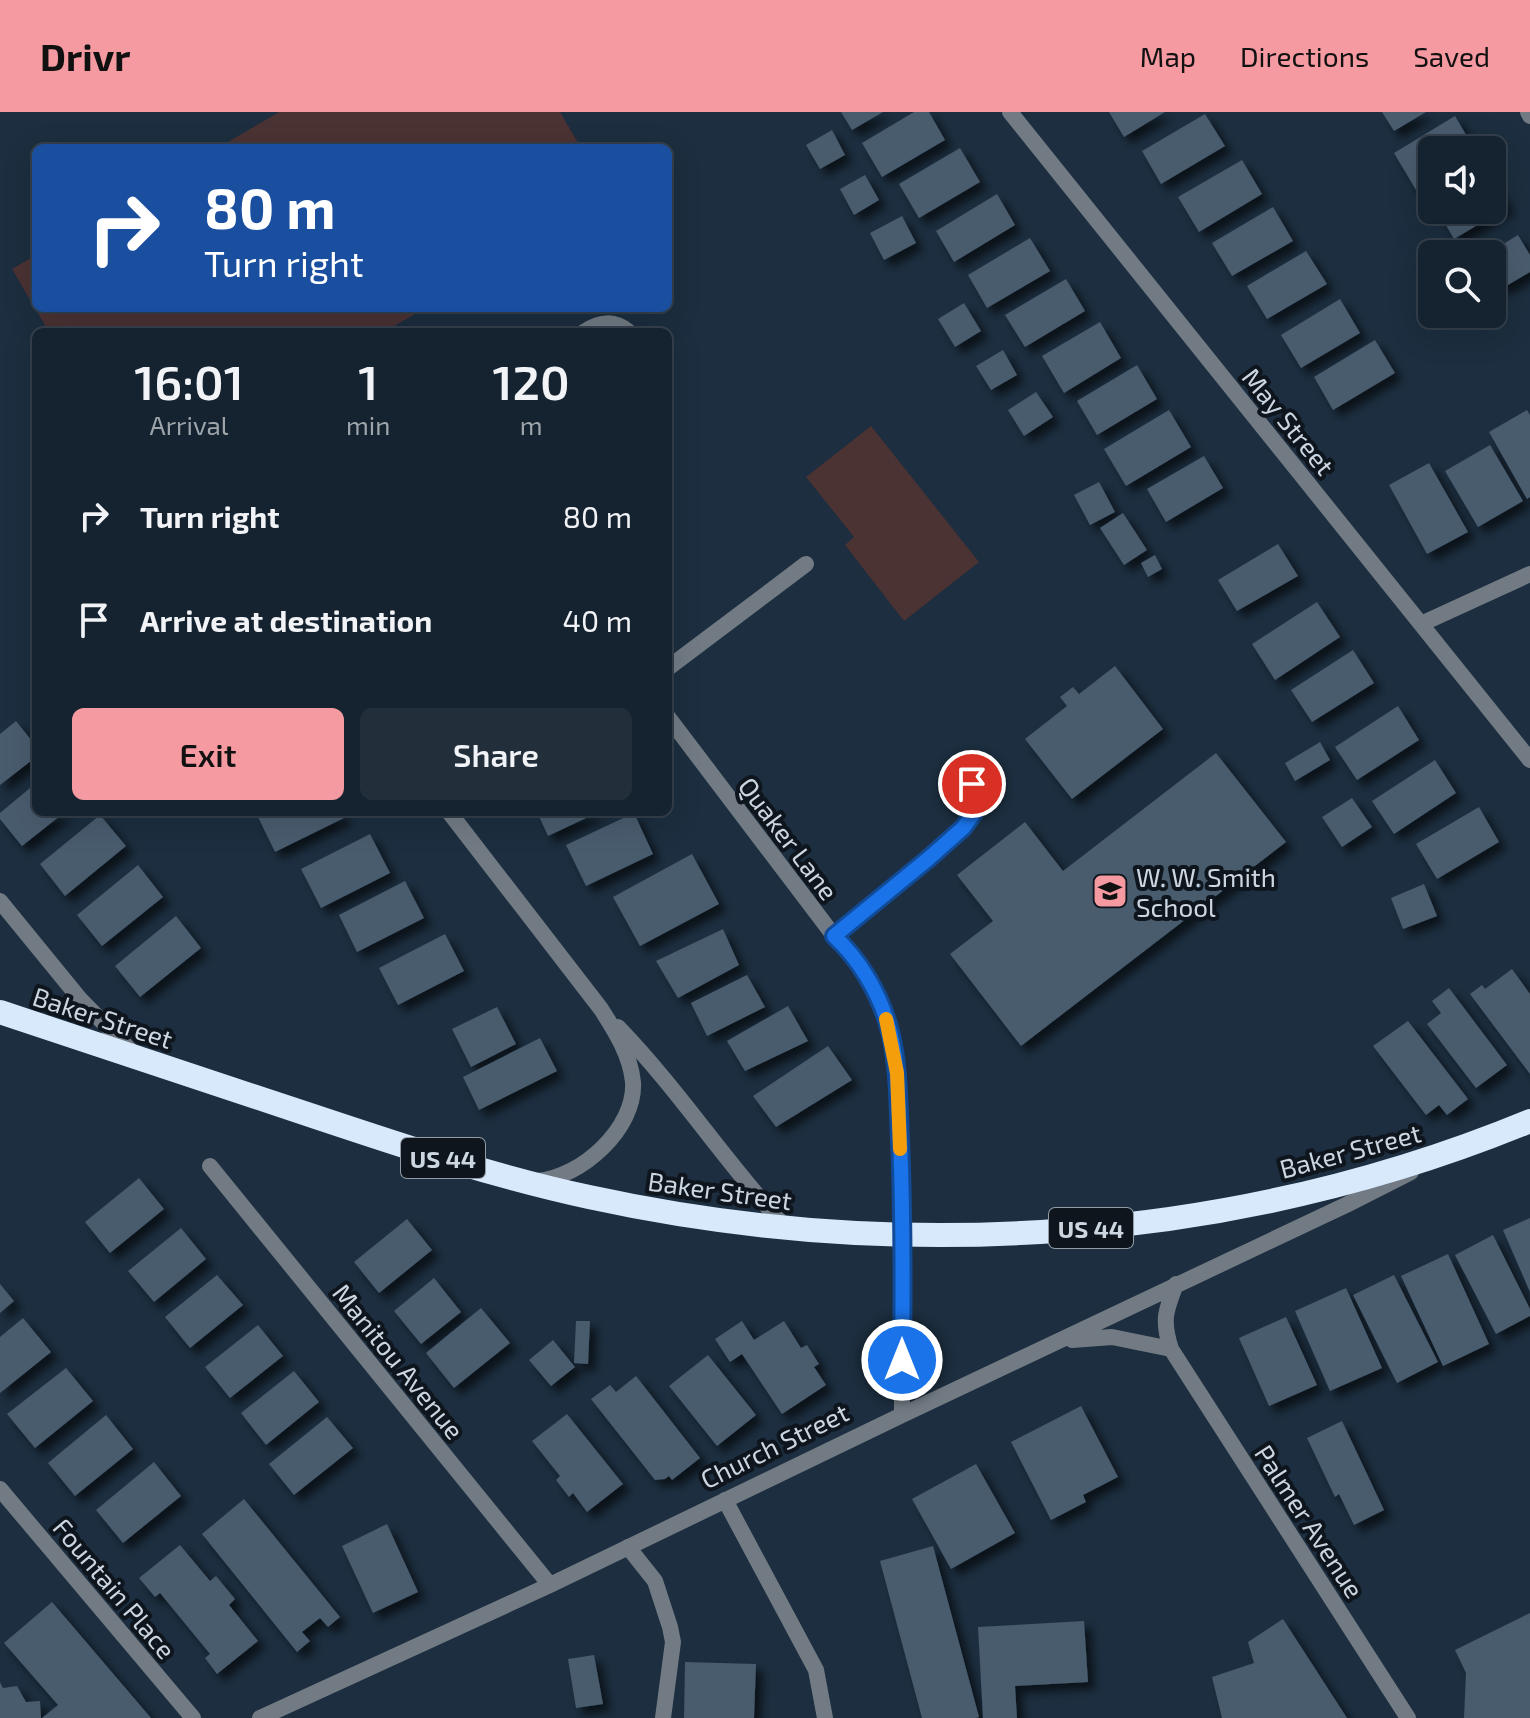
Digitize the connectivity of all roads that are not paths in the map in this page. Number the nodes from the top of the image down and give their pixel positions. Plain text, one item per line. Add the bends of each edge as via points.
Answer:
1 (1010, 112) edge
2 (592, 328) edge
3 (625, 328) edge
4 (806, 564) dead end
5 (1530, 574) edge
6 (1421, 624) junction
7 (672, 665) edge
8 (672, 722) edge
9 (1530, 760) edge
10 (972, 784) dead end
11 (452, 816) edge
12 (0, 901) edge
13 (834, 936) junction
14 (601, 1009) junction
15 (0, 1012) edge
16 (138, 1058) junction
17 (1530, 1121) edge
18 (1453, 1150) junction
19 (210, 1166) dead end
20 (523, 1181) junction
21 (786, 1228) junction
22 (902, 1235) junction
23 (1176, 1284) junction
24 (1062, 1341) junction
25 (1171, 1349) junction
26 (902, 1415) junction
27 (0, 1489) edge
28 (725, 1500) junction
29 (628, 1547) junction
30 (550, 1585) junction
31 (193, 1718) edge
32 (260, 1718) edge
33 (663, 1718) edge
34 (825, 1718) edge
35 (1408, 1718) edge

1 - 6 street, May Street
2 - 3 street via 602,323
4 - 7 street
5 - 6 street
6 - 9 street, May Street
8 - 13 street, Quaker Lane
10 - 13 street via 978,798 963,828
11 - 14 street
12 - 16 street via 80,999
13 - 22 street, Quaker Lane via 869,979 888,1023 897,1073
14 - 20 street via 630,1065 629,1107 608,1141 579,1167 563,1176
14 - 21 street
15 - 16 highway, Baker Street / US 44
16 - 20 highway, Baker Street / US 44
17 - 18 highway, Church Street / US 44
18 - 22 highway, Baker Street / US 44 via 1302,1193 1173,1219 976,1236
18 - 23 street, Church Street
19 - 30 street, Manitou Avenue
20 - 21 highway, Baker Street / US 44 via 656,1210
21 - 22 highway, Baker Street / US 44
22 - 26 street, Quaker Lane
23 - 24 street, Church Street
23 - 25 street, Palmer Avenue via 1165,1329
24 - 25 street via 1112,1337
24 - 26 street, Church Street
25 - 35 street, Palmer Avenue
26 - 28 street, Church Street
27 - 31 street, Fountain Place
28 - 29 street, Church Street
28 - 34 street via 816,1670
29 - 30 street, Church Street
29 - 33 street via 655,1581 670,1627 673,1642
30 - 32 street, Church Street

